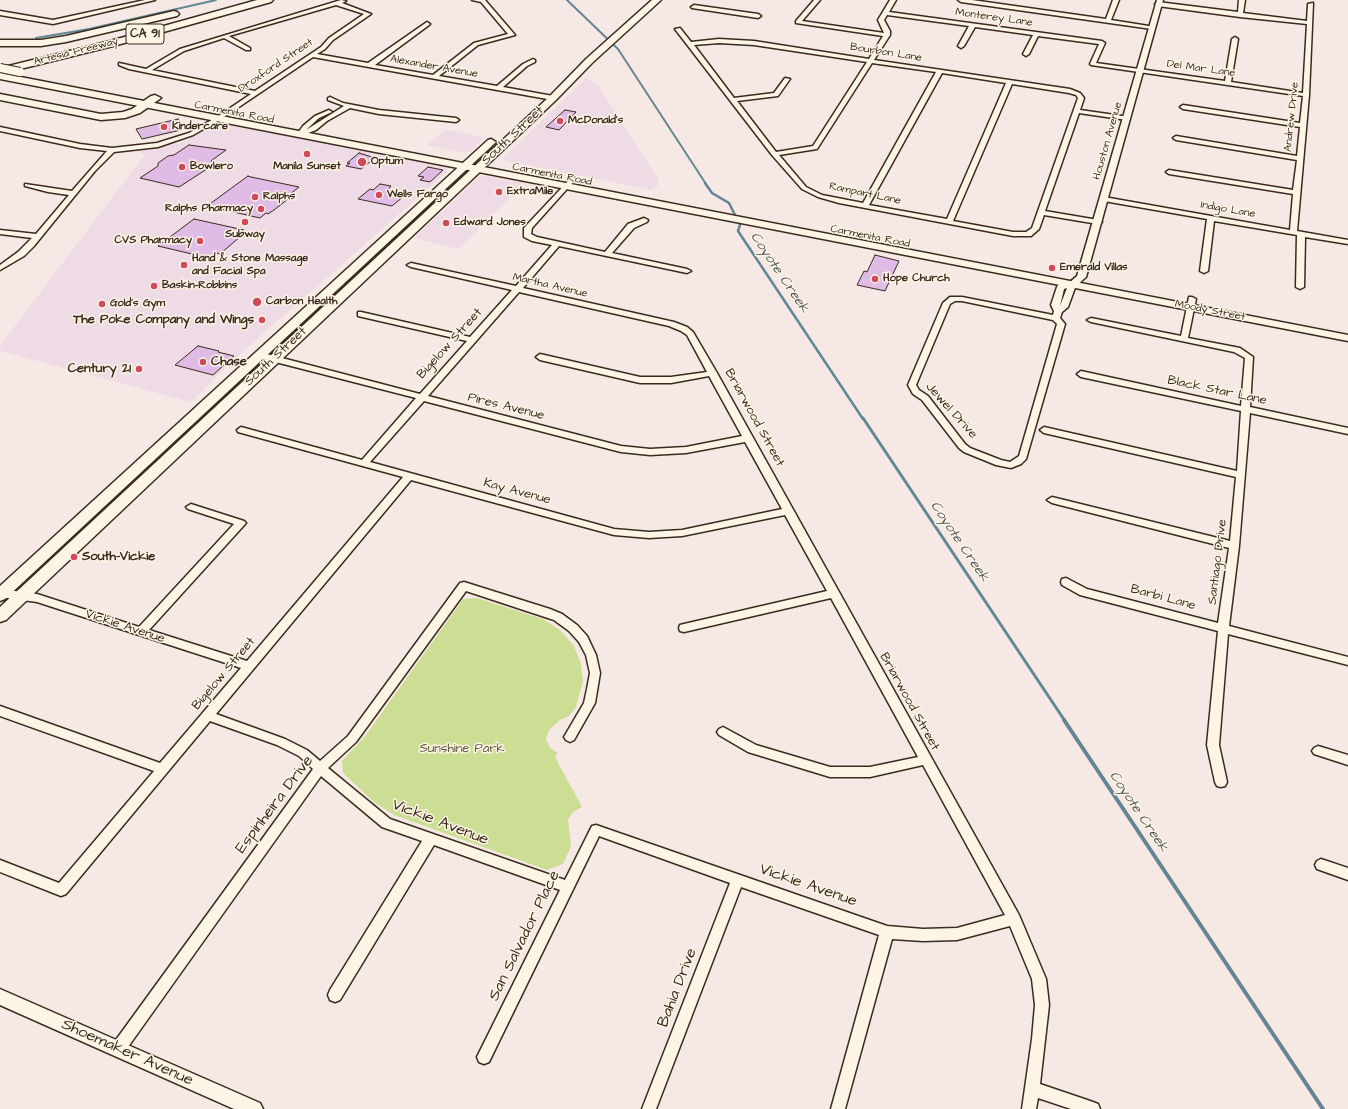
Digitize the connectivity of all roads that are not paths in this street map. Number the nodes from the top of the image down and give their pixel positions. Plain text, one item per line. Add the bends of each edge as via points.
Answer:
1 (152, 0) edge
2 (242, 0) edge
3 (253, 0) edge
4 (261, 0) edge
5 (268, 0) edge
6 (346, 0) edge
7 (475, 0) edge
8 (647, 0) edge
9 (656, 0) edge
10 (702, 0) edge
11 (817, 0) edge
12 (893, 0) edge
13 (961, 0) edge
14 (1116, 0) edge
15 (1242, 0) edge
16 (338, 2) junction
17 (1159, 2) edge
18 (1311, 4) dead end
19 (222, 6) junction
20 (0, 13) edge
21 (884, 13) junction
22 (1240, 14) junction
23 (758, 16) dead end
24 (1108, 20) junction
25 (1310, 23) junction
26 (427, 24) dead end
27 (625, 24) junction
28 (973, 25) junction
29 (1152, 26) junction
30 (678, 29) dead end
31 (1036, 34) junction
32 (113, 35) junction
33 (887, 35) junction
34 (224, 36) junction
35 (1235, 39) dead end
36 (0, 43) edge
37 (690, 44) junction
38 (961, 46) dead end
39 (248, 49) dead end
40 (1026, 54) dead end
41 (311, 55) junction
42 (587, 59) junction
43 (533, 61) dead end
44 (872, 61) junction
45 (0, 62) edge
46 (121, 64) dead end
47 (1093, 64) joint
48 (370, 65) junction
49 (148, 70) junction
50 (940, 71) junction
51 (1140, 71) junction
52 (1, 72) edge
53 (434, 77) junction
54 (787, 79) dead end
55 (1010, 82) junction
56 (1228, 83) junction
57 (498, 88) junction
58 (256, 93) junction
59 (1306, 95) junction
60 (541, 96) junction
61 (0, 97) edge
62 (553, 98) junction
63 (330, 99) dead end
64 (733, 100) junction
65 (151, 101) junction
66 (341, 104) junction
67 (349, 106) junction
68 (1183, 107) dead end
69 (525, 111) dead end
70 (1076, 111) junction
71 (228, 112) junction
72 (219, 118) junction
73 (1126, 118) junction
74 (456, 120) dead end
75 (1302, 126) junction
76 (0, 129) edge
77 (306, 130) junction
78 (498, 135) dead end
79 (1176, 138) dead end
80 (112, 150) junction
81 (774, 154) junction
82 (1299, 158) junction
83 (474, 164) junction
84 (1169, 172) dead end
85 (570, 183) junction
86 (27, 185) dead end
87 (73, 193) junction
88 (1297, 193) junction
89 (1104, 199) junction
90 (865, 206) junction
91 (1041, 212) junction
92 (1211, 218) junction
93 (644, 220) dead end
94 (772, 222) junction
95 (949, 222) junction
96 (1098, 222) junction
97 (0, 232) edge
98 (1293, 232) junction
99 (1301, 234) junction
100 (38, 236) junction
101 (1348, 242) edge
102 (558, 243) junction
103 (607, 254) junction
104 (410, 265) dead end
105 (0, 268) edge
106 (687, 271) dead end
107 (1204, 271) dead end
108 (1081, 277) junction
109 (1072, 285) junction
110 (1300, 287) dead end
111 (517, 289) junction
112 (1191, 303) junction
113 (361, 314) dead end
114 (1057, 314) junction
115 (1091, 320) dead end
116 (684, 329) joint
117 (1348, 329) edge
118 (1348, 338) edge
119 (1184, 339) junction
120 (472, 340) junction
121 (540, 357) dead end
122 (267, 358) junction
123 (713, 373) junction
124 (1081, 374) dead end
125 (421, 398) junction
126 (1246, 410) junction
127 (241, 430) dead end
128 (1044, 430) dead end
129 (1348, 431) edge
130 (749, 438) junction
131 (364, 463) junction
132 (1241, 475) junction
133 (409, 476) junction
134 (1052, 500) dead end
135 (191, 508) dead end
136 (789, 511) junction
137 (1234, 546) junction
138 (1066, 582) dead end
139 (834, 593) junction
140 (1, 594) edge
141 (21, 596) junction
142 (0, 616) edge
143 (684, 628) dead end
144 (1223, 629) junction
145 (141, 632) junction
146 (1348, 661) edge
147 (249, 666) junction
148 (0, 712) edge
149 (208, 716) junction
150 (722, 732) dead end
151 (570, 737) dead end
152 (1318, 752) dead end
153 (925, 760) junction
154 (1348, 760) edge
155 (320, 768) junction
156 (162, 769) junction
157 (1221, 782) dead end
158 (596, 830) joint
159 (430, 840) junction
160 (1321, 865) dead end
161 (0, 866) edge
162 (1348, 874) edge
163 (738, 879) junction
164 (568, 887) junction
165 (1014, 920) junction
166 (887, 932) junction
167 (0, 996) edge
168 (335, 996) dead end
169 (118, 1049) junction
170 (484, 1056) dead end
171 (1032, 1089) junction
172 (254, 1109) edge
173 (649, 1109) edge
174 (838, 1109) edge
175 (1029, 1109) edge
176 (1093, 1109) edge

1 - 20 street via 119,5 53,22
2 - 19 highway, Artesia Freeway / CA 91
3 - 32 highway via 133,33
4 - 52 highway
5 - 52 highway, Artesia Freeway / CA 91
6 - 16 street
7 - 53 street via 484,1 512,35 476,44
8 - 27 main road
9 - 27 main road
10 - 23 street via 694,7
11 - 33 street via 798,22
12 - 21 street
13 - 24 street via 1020,6
14 - 24 street
15 - 22 street
16 - 34 street
16 - 41 street, Droxford Street via 368,14
17 - 22 street
17 - 29 street, Houston Avenue
18 - 25 street, Andrew Drive
19 - 32 highway, Artesia Freeway / CA 91
19 - 36 highway via 66,39 41,43
21 - 28 street, Monterey Lane
21 - 33 street via 881,20
22 - 25 street
24 - 29 street
25 - 59 street, Andrew Drive
26 - 48 street
27 - 42 main road
28 - 31 street, Monterey Lane
28 - 38 street
29 - 51 street, Houston Avenue
30 - 37 street, Rampart Lane
31 - 40 street
31 - 47 street, Monterey Lane via 1102,43
32 - 45 highway, Artesia Freeway / CA 91
33 - 44 street
34 - 39 street
34 - 49 street via 182,50
35 - 56 street
37 - 44 street, Bourbon Lane via 719,41 754,43
37 - 64 street, Rampart Lane
41 - 48 street, Alexander Avenue
41 - 58 street, Droxford Street
42 - 60 main road, South Street
42 - 62 main road, South Street
43 - 57 street
44 - 50 street, Bourbon Lane
44 - 81 street via 815,148
46 - 49 street
47 - 51 street, Del Mar Lane
48 - 53 street, Alexander Avenue
49 - 58 street
50 - 55 street, Bourbon Lane
50 - 90 street
51 - 56 street, Del Mar Lane
51 - 73 street, Houston Avenue
52 - 65 main road, Carmenita Road
52 - 65 main road, Carmenita Road, bridge via 20,72
53 - 57 street, Alexander Avenue
54 - 64 street via 776,95
55 - 70 street, Bourbon Lane via 1078,94 1081,98
55 - 95 street
56 - 59 street, Del Mar Lane
57 - 60 street, Alexander Avenue
58 - 71 street, Droxford Street
59 - 75 street, Andrew Drive
60 - 62 street, Alexander Avenue
60 - 69 main road, South Street
61 - 65 highway via 101,117 125,115
62 - 83 main road, South Street
63 - 66 street
64 - 81 street, Rampart Lane
65 - 71 main road, Carmenita Road
65 - 72 main road, Carmenita Road
66 - 67 street
66 - 77 street via 317,117
67 - 74 street via 379,112
67 - 77 street
68 - 75 street
70 - 73 street
70 - 91 street
71 - 72 street, Droxford Street
71 - 77 main road, Carmenita Road
72 - 77 main road, Carmenita Road
72 - 80 street, Droxford Street via 200,130 179,138 139,148
73 - 89 street, Houston Avenue
75 - 82 street, Andrew Drive
76 - 80 street, Droxford Street
77 - 83 main road, Carmenita Road
77 - 83 main road, Carmenita Road
78 - 83 main road, South Street
79 - 82 street
80 - 87 street
81 - 90 street, Rampart Lane via 804,188 820,196
82 - 88 street, Andrew Drive
83 - 85 main road, Carmenita Road
83 - 122 main road, South Street
83 - 122 main road, South Street
84 - 88 street
85 - 94 main road, Carmenita Road
85 - 102 street via 528,228 527,235
86 - 87 street
87 - 100 street
88 - 98 street, Andrew Drive
89 - 92 street, Indigo Lane
89 - 96 street, Houston Avenue
90 - 95 street, Rampart Lane
91 - 95 street, Rampart Lane via 1035,229 1028,234 1013,234
91 - 96 street
92 - 98 street, Indigo Lane
92 - 107 street
93 - 103 street via 631,226
94 - 108 main road, Carmenita Road
94 - 109 main road, Carmenita Road
96 - 108 street, Houston Avenue
97 - 100 street
98 - 99 street, Indigo Lane
99 - 101 street, Indigo Lane
99 - 110 street
100 - 105 street via 21,254
102 - 103 street
102 - 111 street, Bigelow Street
103 - 106 street
104 - 111 street, Martha Avenue
108 - 109 street
108 - 112 main road, Moody Street
109 - 112 main road, Moody Street
109 - 114 street via 1064,307
111 - 116 street, Martha Avenue
111 - 120 street, Bigelow Street
112 - 117 main road, Moody Street
112 - 118 main road, Moody Street
112 - 119 street
113 - 120 street
114 - 114 street, Jewel Drive via 962,299 953,299 947,303 912,386 925,398 967,450 1011,465 1023,457 1061,325
115 - 119 street
116 - 123 street, Briarwood Street via 690,334
119 - 126 street, Santiago Drive via 1237,350 1247,355 1249,360
120 - 125 street, Bigelow Street
121 - 123 street via 640,380 671,380
122 - 125 street, Pires Avenue
122 - 140 main road, South Street
122 - 141 main road, South Street
123 - 130 street, Briarwood Street
124 - 126 street, Black Star Lane
125 - 130 street, Pires Avenue via 621,449 650,452 686,450
125 - 131 street, Bigelow Street
126 - 129 street, Black Star Lane
126 - 132 street, Santiago Drive
127 - 131 street, Kay Avenue
128 - 132 street
130 - 136 street, Briarwood Street
131 - 133 street, Kay Avenue
132 - 137 street, Santiago Drive
133 - 136 street, Kay Avenue via 614,532 649,535 682,533
133 - 147 street, Bigelow Street
134 - 137 street
135 - 145 street via 241,523
136 - 139 street, Briarwood Street
137 - 144 street, Santiago Drive
138 - 144 street, Barbi Lane via 1084,592
139 - 143 street
139 - 153 street, Briarwood Street
140 - 141 street, Vickie Avenue
141 - 142 main road, South Street
141 - 145 street, Vickie Avenue via 37,598
144 - 146 street, Barbi Lane
144 - 157 street, Santiago Drive via 1213,746
145 - 147 street, Vickie Avenue
147 - 149 street, Bigelow Street
148 - 156 street
149 - 155 street, Vickie Avenue via 281,742 303,753
149 - 156 street, Bigelow Street
150 - 153 street via 752,749 830,772 870,772
151 - 155 street, Espinheira Drive via 589,703 595,673 591,655 583,639 558,617 464,586 352,739
152 - 154 street
153 - 165 street, Briarwood Street
155 - 159 street, Vickie Avenue via 386,823
155 - 169 street, Espinheira Drive
156 - 161 street, Bigelow Street via 61,890
158 - 163 street, Vickie Avenue
158 - 164 street, San Salvador Place
159 - 164 street, Vickie Avenue
159 - 168 street
160 - 162 street
163 - 166 street, Vickie Avenue
163 - 173 street, Bahia Drive
164 - 170 street, San Salvador Place
165 - 166 street, Vickie Avenue via 996,922 957,934
165 - 171 street, Briarwood Street via 1039,979 1042,1005
166 - 174 street
167 - 169 street, Shoemaker Avenue
169 - 172 street, Shoemaker Avenue
171 - 175 street, Briarwood Street
171 - 176 street

